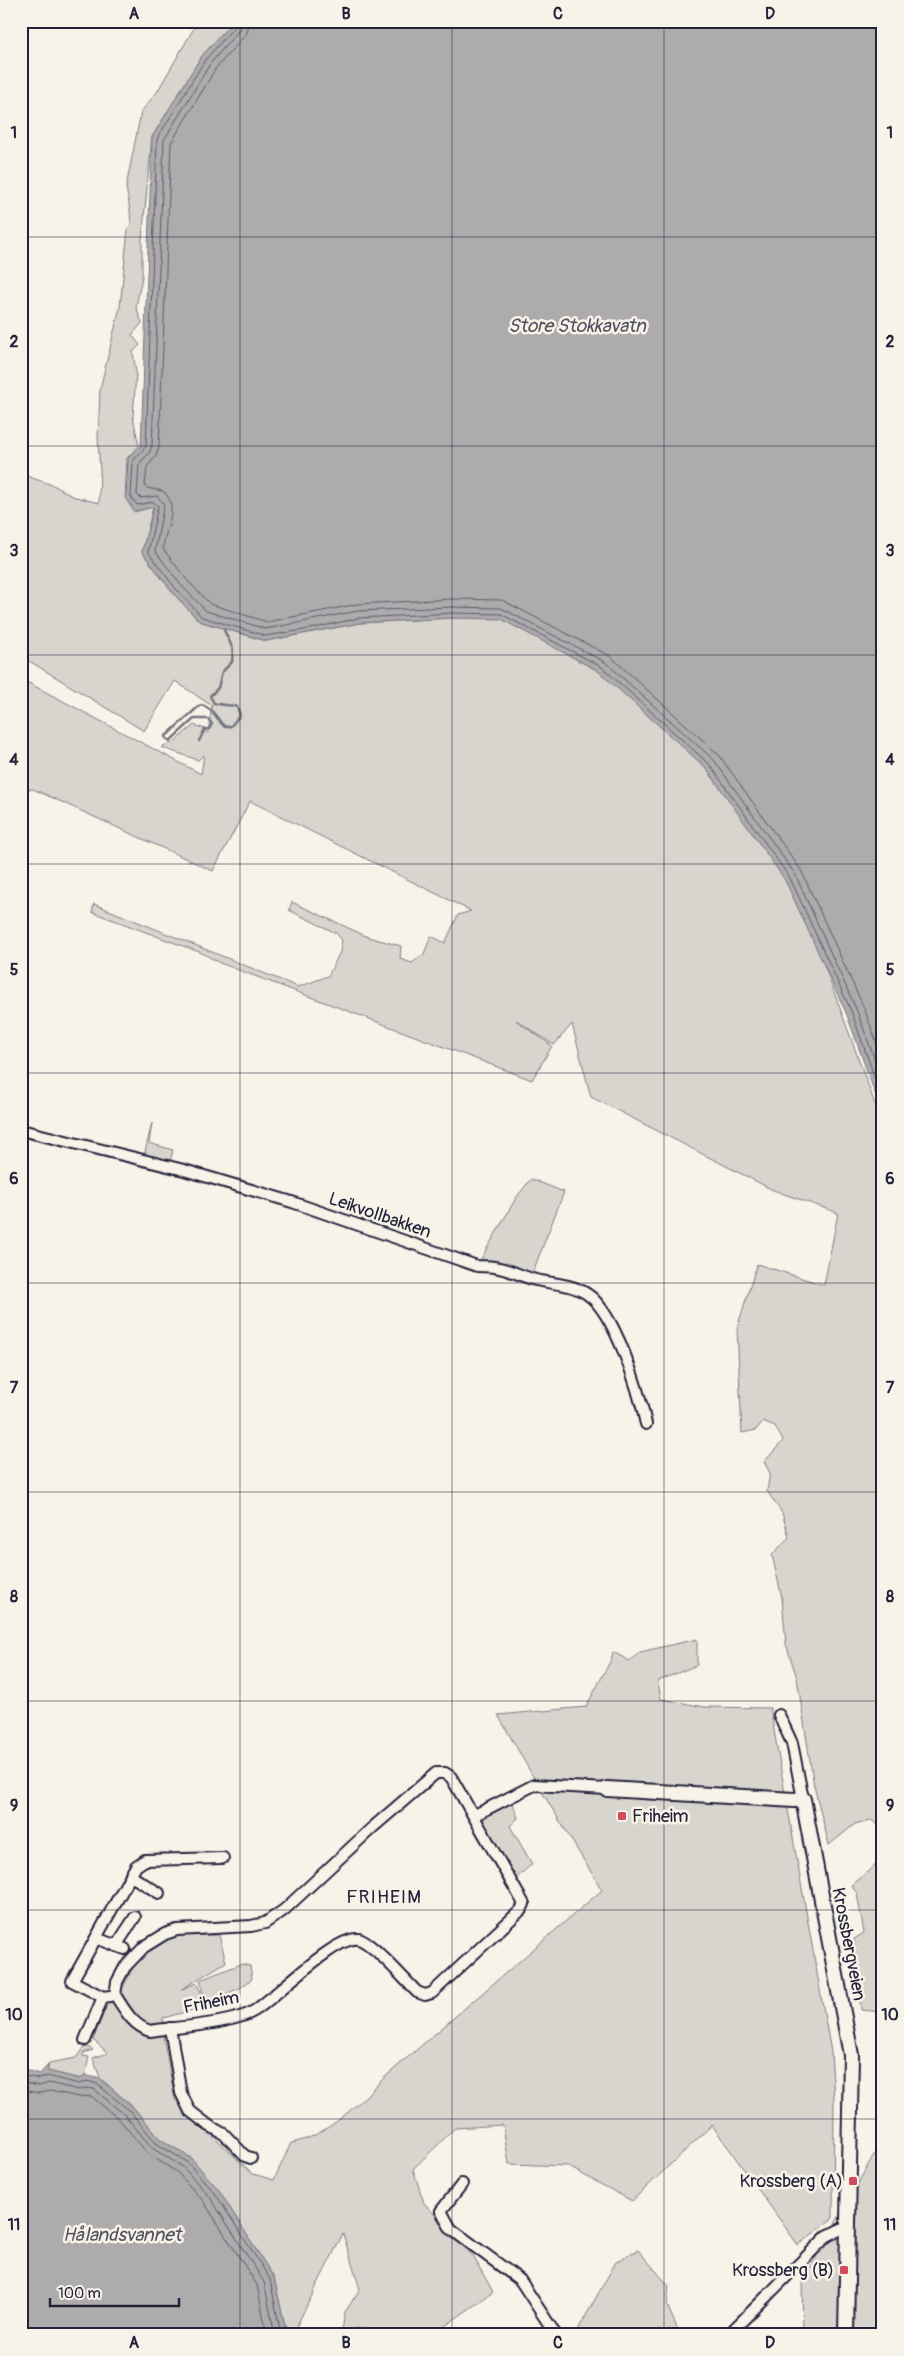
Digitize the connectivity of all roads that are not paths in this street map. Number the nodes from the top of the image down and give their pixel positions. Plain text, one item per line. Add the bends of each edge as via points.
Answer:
1 (21, 1130) edge
2 (646, 1424) dead end
3 (779, 1715) dead end
4 (607, 1789) joint
5 (803, 1799) junction
6 (475, 1815) junction
7 (223, 1858) dead end
8 (131, 1876) junction
9 (159, 1893) dead end
10 (135, 1917) dead end
11 (96, 1938) junction
12 (116, 1995) junction
13 (103, 1997) junction
14 (170, 2028) junction
15 (85, 2040) dead end
16 (251, 2158) dead end
17 (462, 2184) dead end
18 (847, 2229) junction
19 (556, 2335) edge
20 (728, 2335) edge
21 (846, 2335) edge

1 - 2 street, Leikvollbakken via 184,1170 292,1202 477,1266 498,1267 588,1294 600,1307 619,1340
3 - 5 street, Krossbergveien via 792,1743
4 - 5 street
4 - 6 street via 534,1785
5 - 18 street, Krossbergveien via 851,2055
6 - 12 street, Friheim via 451,1777 445,1773 436,1774 372,1828 291,1904 265,1923 177,1930 165,1934 144,1947 125,1967 117,1982
6 - 14 street, Friheim via 524,1904 432,1993 417,1992 367,1943 355,1939 332,1947 251,2013
7 - 8 street via 145,1860 136,1866
8 - 9 street
8 - 11 street
10 - 11 street via 120,1947
11 - 13 street via 72,1981
12 - 13 street
12 - 14 street, Friheim via 140,2028 150,2031
13 - 15 street
14 - 16 street, Friheim via 185,2103 198,2119 224,2134
17 - 19 street via 443,2206 442,2218 451,2229 520,2280
18 - 20 street via 827,2236
18 - 21 street, Krossbergveien

